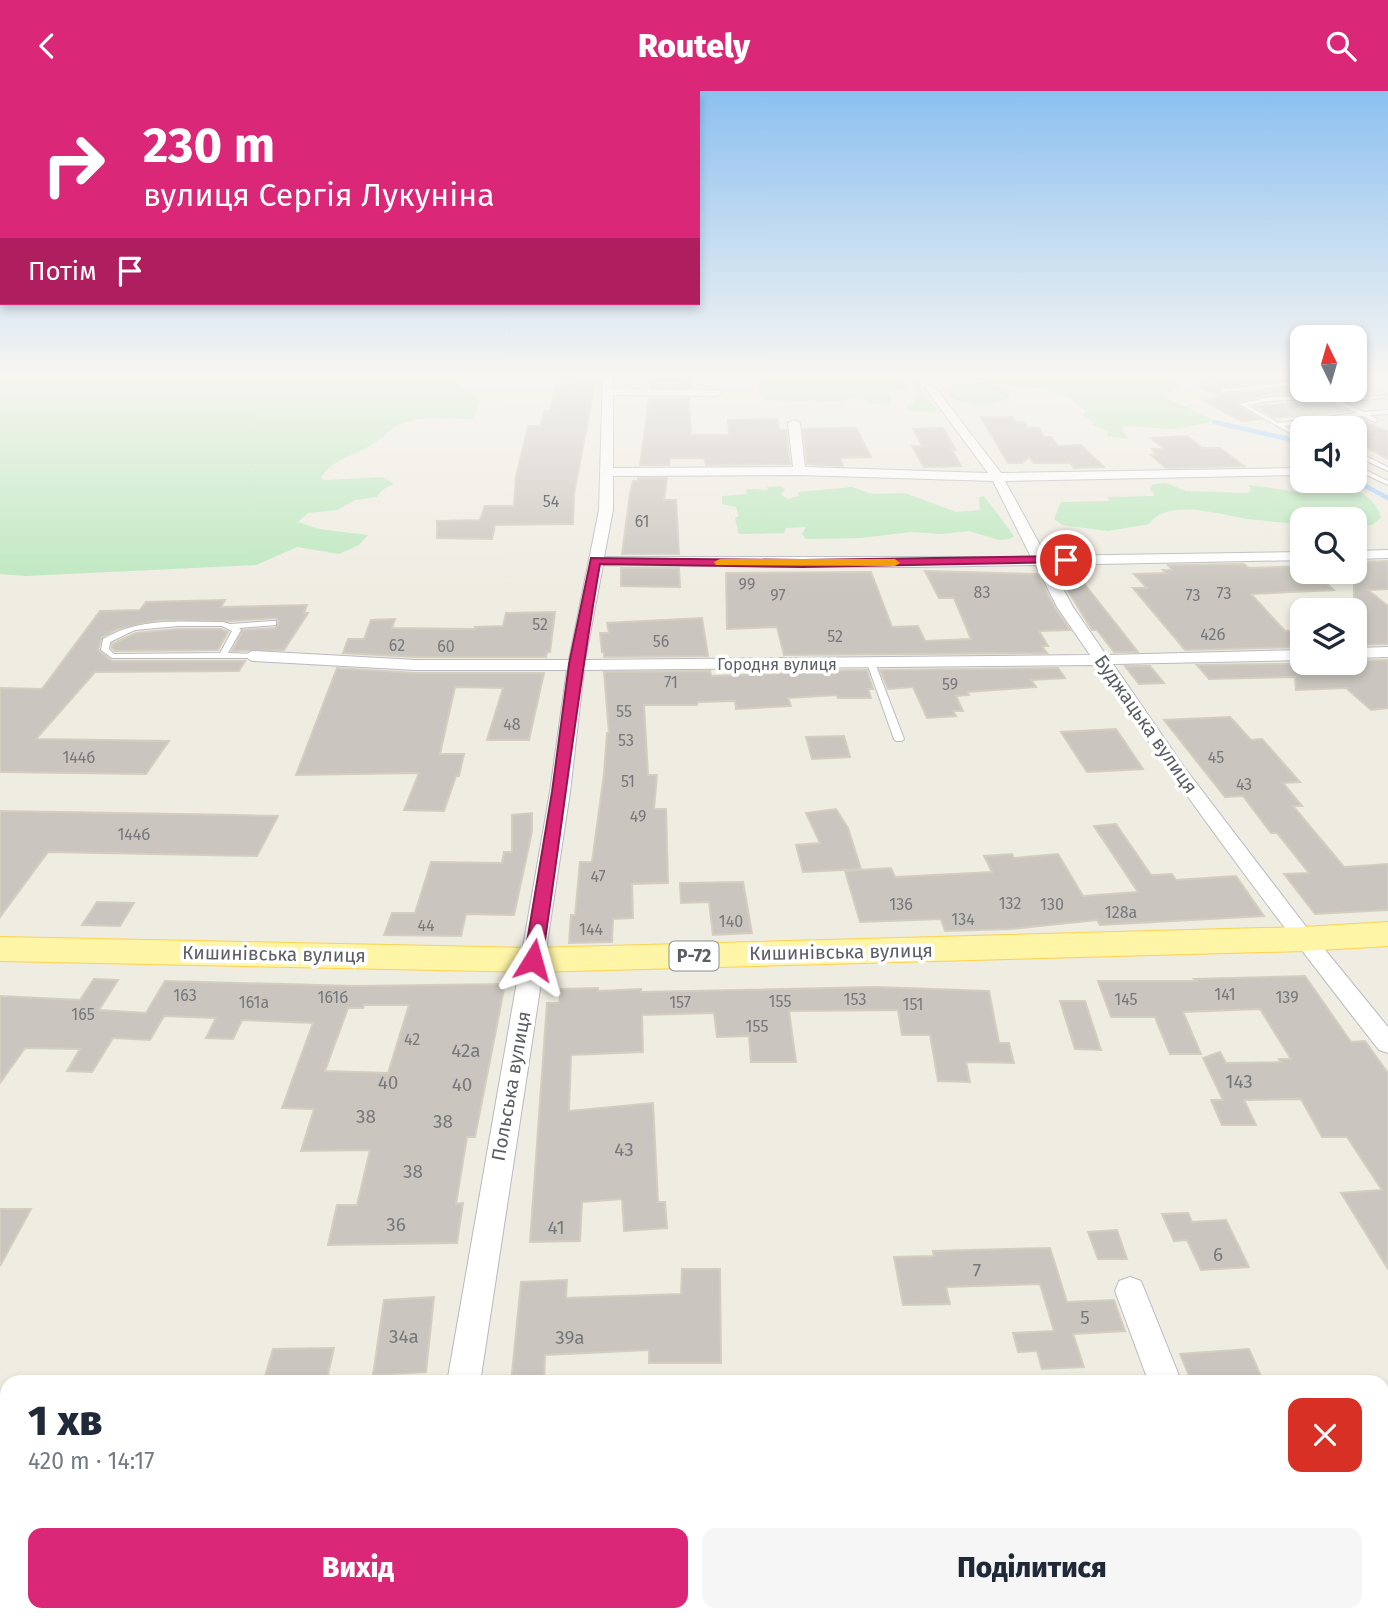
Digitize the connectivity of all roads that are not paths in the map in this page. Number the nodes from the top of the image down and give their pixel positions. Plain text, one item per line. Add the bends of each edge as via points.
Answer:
1 (608, 445) edge
2 (796, 445) edge
3 (973, 445) edge
4 (1367, 459) edge
5 (1367, 467) edge
6 (1385, 468) edge
7 (799, 471) junction
8 (1290, 471) edge
9 (1367, 471) edge
10 (608, 472) junction
11 (997, 477) junction
12 (1386, 480) edge
13 (1388, 554) edge
14 (1367, 555) edge
15 (1290, 556) edge
16 (1041, 560) junction
17 (595, 561) junction
18 (273, 623) dead end
19 (233, 626) junction
20 (1388, 652) edge
21 (1367, 653) edge
22 (223, 655) junction
23 (1290, 655) edge
24 (252, 656) joint
25 (1102, 661) junction
26 (871, 663) junction
27 (576, 664) junction
28 (899, 739) dead end
29 (1388, 935) edge
30 (1304, 939) junction
31 (0, 949) edge
32 (533, 960) junction
33 (1388, 1044) edge
34 (1130, 1291) dead end
35 (464, 1375) edge
36 (1163, 1375) edge

1 - 10 street, Польська вулиця
2 - 7 street
3 - 11 street, Буджацька вулиця
4 - 6 lane
5 - 6 lane
7 - 10 street
7 - 11 street
8 - 11 street
9 - 12 lane
10 - 17 street, Польська вулиця via 606,510
11 - 16 street, Буджацька вулиця
13 - 14 street
15 - 16 street
16 - 17 street
16 - 25 street, Буджацька вулиця via 1065,607
17 - 27 street, Польська вулиця
18 - 19 lane
19 - 22 lane via 237,630
19 - 22 lane via 135,625 106,641 105,650 112,656
20 - 21 street
22 - 24 lane
23 - 25 street, Городня вулиця
24 - 27 street, Городня вулиця via 320,662
25 - 26 street, Городня вулиця
25 - 30 street, Буджацька вулиця via 1177,772
26 - 27 street, Городня вулиця
26 - 28 lane
27 - 32 street, Польська вулиця
29 - 30 main road, Кишинівська вулиця / Р-72
30 - 32 main road, Кишинівська вулиця / Р-72
30 - 33 street, Буджацька вулиця
31 - 32 main road, Кишинівська вулиця / Р-72
32 - 35 street, Польська вулиця
34 - 36 street

